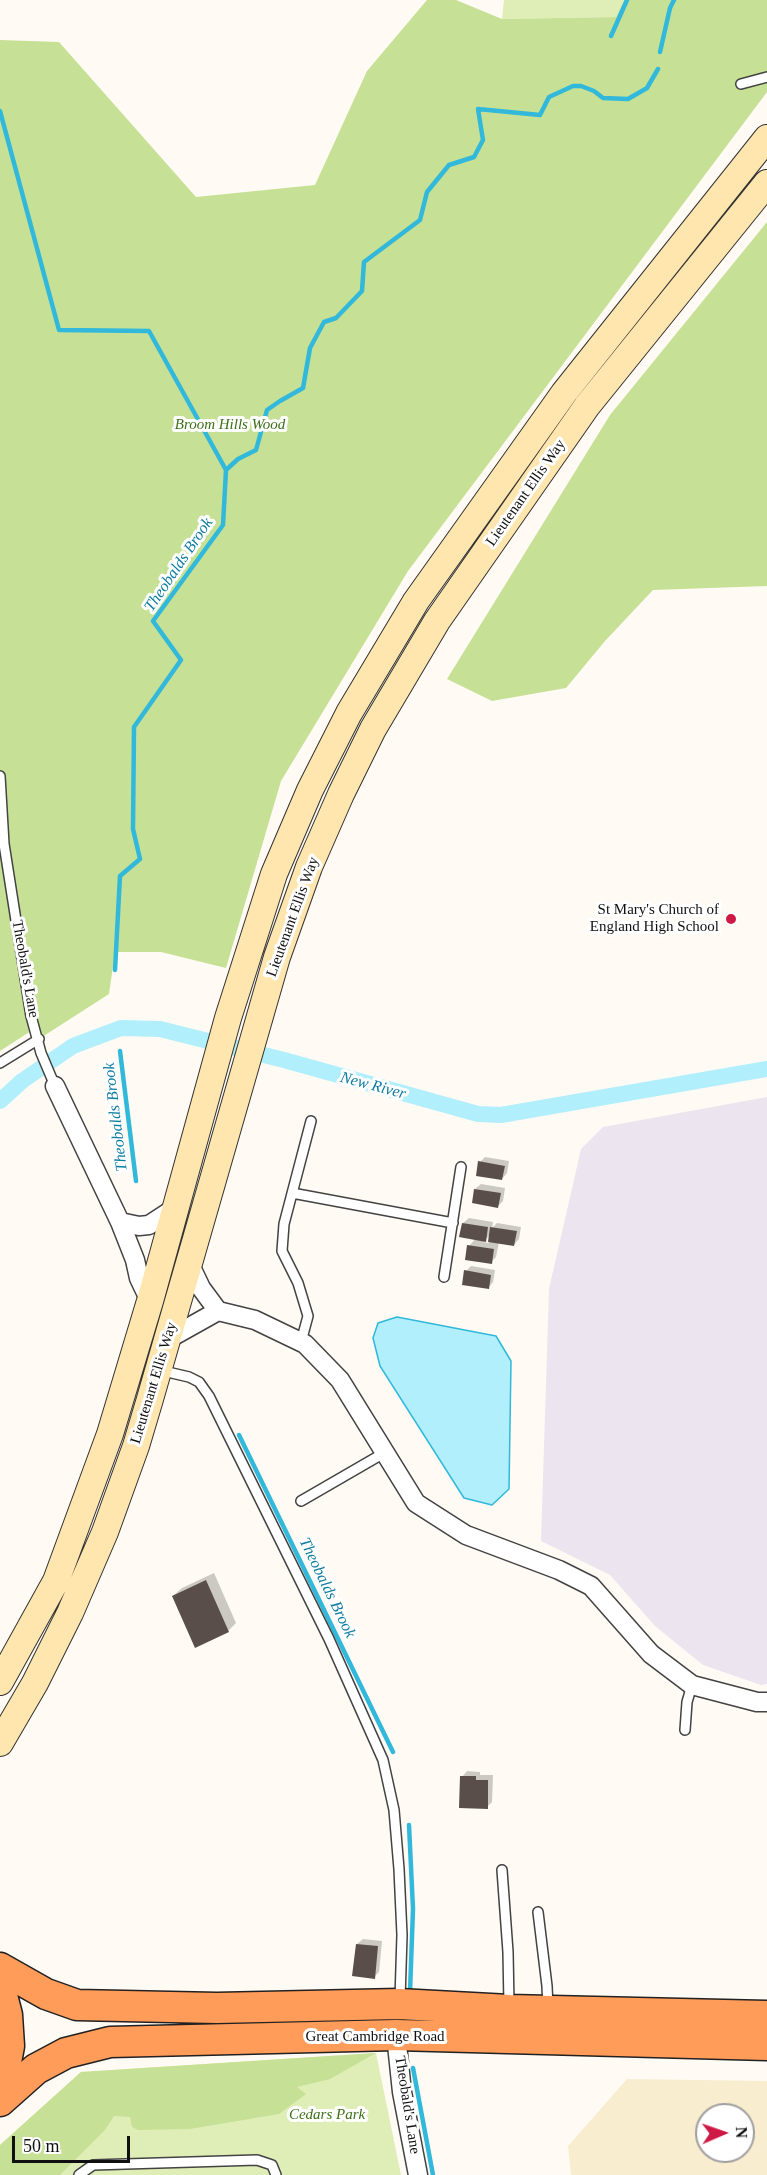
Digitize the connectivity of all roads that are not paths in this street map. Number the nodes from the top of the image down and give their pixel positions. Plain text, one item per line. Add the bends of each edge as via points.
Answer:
1 (767, 77) edge
2 (741, 84) dead end
3 (767, 138) edge
4 (767, 183) edge
5 (0, 776) edge
6 (39, 1038) junction
7 (0, 1063) edge
8 (52, 1080) joint
9 (311, 1121) dead end
10 (461, 1167) dead end
11 (292, 1193) junction
12 (175, 1208) junction
13 (120, 1222) junction
14 (453, 1223) junction
15 (189, 1263) junction
16 (444, 1277) dead end
17 (150, 1301) junction
18 (218, 1311) junction
19 (168, 1339) junction
20 (301, 1342) junction
21 (159, 1370) junction
22 (384, 1453) junction
23 (302, 1501) dead end
24 (0, 1682) edge
25 (692, 1685) junction
26 (767, 1702) edge
27 (685, 1730) dead end
28 (0, 1743) edge
29 (502, 1870) dead end
30 (538, 1912) dead end
31 (0, 1968) edge
32 (0, 1988) edge
33 (399, 2004) junction
34 (509, 2010) junction
35 (548, 2011) junction
36 (767, 2016) edge
37 (396, 2035) junction
38 (767, 2044) edge
39 (0, 2083) edge
40 (0, 2101) edge
41 (79, 2175) edge
42 (276, 2175) edge
43 (418, 2175) edge

1 - 2 lane
3 - 12 main road, Lieutenant Ellis Way via 564,393 416,601 349,713 274,874 228,1018
4 - 15 main road, Lieutenant Ellis Way via 587,406 437,621 374,729 309,867 277,957
5 - 6 lane, Theobald's Lane via 4,844 31,1016
6 - 7 lane
6 - 8 lane, Theobald's Lane
8 - 13 street
9 - 11 lane
10 - 14 lane
11 - 14 lane
11 - 20 lane via 282,1251 308,1316
12 - 13 street via 150,1225
12 - 17 main road, Lieutenant Ellis Way
13 - 17 street
14 - 16 lane
15 - 18 street
15 - 19 main road, Lieutenant Ellis Way
17 - 24 main road, Lieutenant Ellis Way via 110,1434 56,1581
18 - 19 street
18 - 20 street via 255,1320
19 - 21 main road, Lieutenant Ellis Way
20 - 22 street via 340,1380
21 - 28 main road, Lieutenant Ellis Way via 105,1532 70,1613
21 - 33 lane via 199,1382 209,1396 329,1639 383,1760 394,1810 399,1869
22 - 23 lane
22 - 25 street via 416,1503 466,1535 591,1586 651,1654
25 - 26 street
25 - 27 lane
29 - 34 lane
30 - 35 lane
31 - 33 highway, Great Cambridge Road via 77,2006
32 - 39 highway via 8,2015 9,2046
33 - 34 highway, Great Cambridge Road
34 - 35 highway, Great Cambridge Road
35 - 36 highway, Great Cambridge Road
37 - 38 highway, Great Cambridge Road
37 - 40 highway, Great Cambridge Road via 110,2042 56,2058 36,2069
37 - 43 street, Theobald's Lane
41 - 42 lane via 93,2165 257,2160 272,2165

